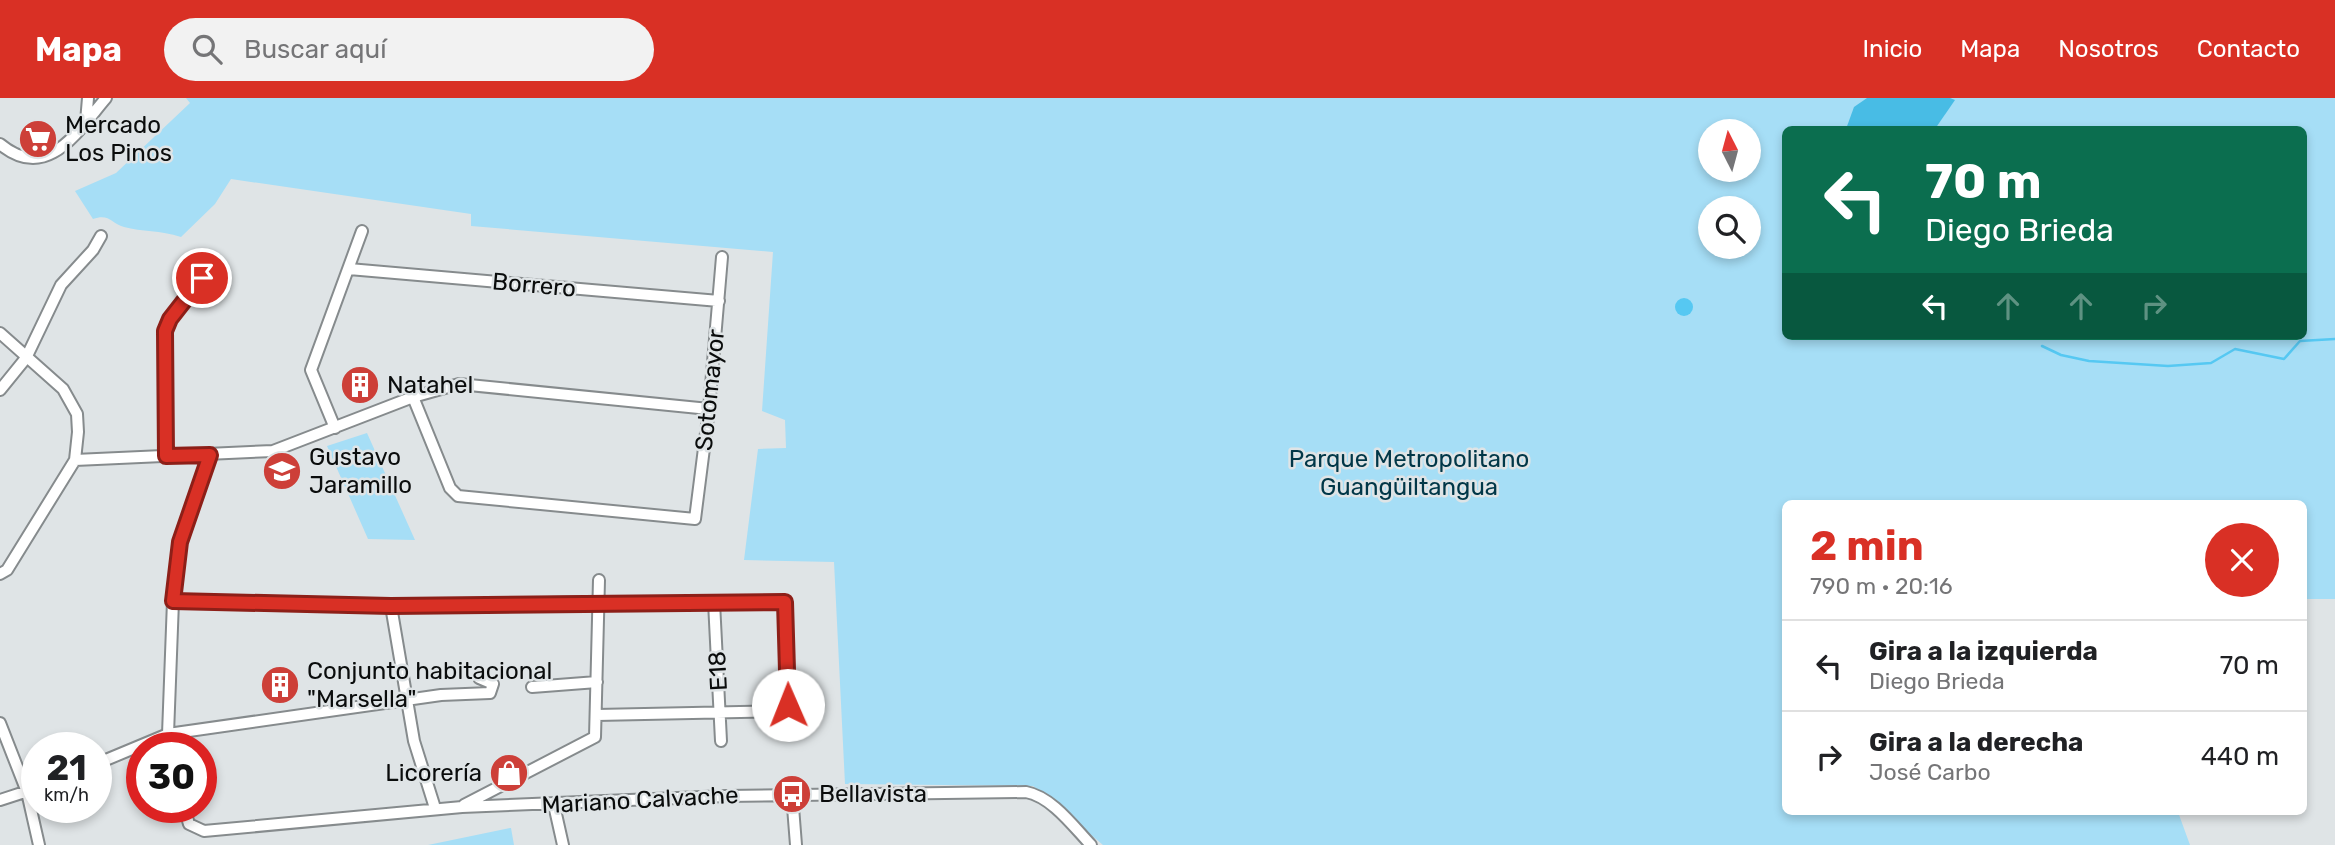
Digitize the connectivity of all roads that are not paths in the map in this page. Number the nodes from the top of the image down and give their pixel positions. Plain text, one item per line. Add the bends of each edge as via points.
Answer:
1 (88, 98) edge
2 (106, 98) edge
3 (86, 122) junction
4 (0, 144) edge
5 (362, 231) dead end
6 (100, 236) dead end
7 (722, 257) dead end
8 (216, 260) dead end
9 (349, 269) junction
10 (719, 301) junction
11 (0, 333) edge
12 (26, 358) junction
13 (0, 390) edge
14 (413, 397) junction
15 (709, 409) junction
16 (335, 428) junction
17 (210, 455) junction
18 (166, 456) junction
19 (75, 460) junction
20 (0, 574) edge
21 (599, 580) dead end
22 (173, 601) junction
23 (598, 602) junction
24 (714, 602) junction
25 (391, 606) junction
26 (479, 678) dead end
27 (597, 682) junction
28 (532, 687) dead end
29 (407, 700) junction
30 (720, 714) junction
31 (597, 715) junction
32 (0, 723) edge
33 (168, 732) edge
34 (182, 732) edge
35 (721, 741) dead end
36 (21, 767) edge
37 (21, 793) edge
38 (792, 794) junction
39 (0, 800) edge
40 (555, 804) junction
41 (462, 807) junction
42 (435, 808) junction
43 (36, 823) edge
44 (189, 823) edge
45 (39, 845) edge
46 (563, 845) edge
47 (796, 845) edge
48 (1091, 845) edge

1 - 3 street
2 - 3 street
3 - 4 street via 55,154 44,158 19,157
5 - 9 street
6 - 12 street via 58,288
7 - 10 street, Sotomayor
8 - 18 street via 165,331
9 - 10 street, Borrero
9 - 16 street via 311,370
10 - 15 street, Sotomayor
11 - 12 street
12 - 13 street
12 - 19 street via 63,389 77,414
14 - 15 street via 466,384
14 - 15 street, Sotomayor via 450,488 458,496 693,520
14 - 16 street
16 - 17 street via 281,449
17 - 18 street
17 - 22 street via 180,542
18 - 19 street
19 - 20 street via 7,570
21 - 23 street
22 - 25 street
22 - 33 street
23 - 24 street
23 - 25 street
23 - 27 street
24 - 30 street, E18
24 - 30 street via 786,603 787,710
25 - 29 street
26 - 29 street via 493,684 490,693
27 - 28 street
27 - 31 street
29 - 34 street
29 - 42 street via 414,741
30 - 31 street
30 - 35 street, E18
31 - 41 street via 595,738
32 - 36 street
37 - 39 street
38 - 40 street, Mariano Calvache
38 - 47 street
38 - 48 street, Mariano Calvache via 1026,792 1050,804
40 - 41 street, Mariano Calvache
40 - 46 street
41 - 42 street, Mariano Calvache
42 - 44 street, Mariano Calvache via 204,831
43 - 45 street

